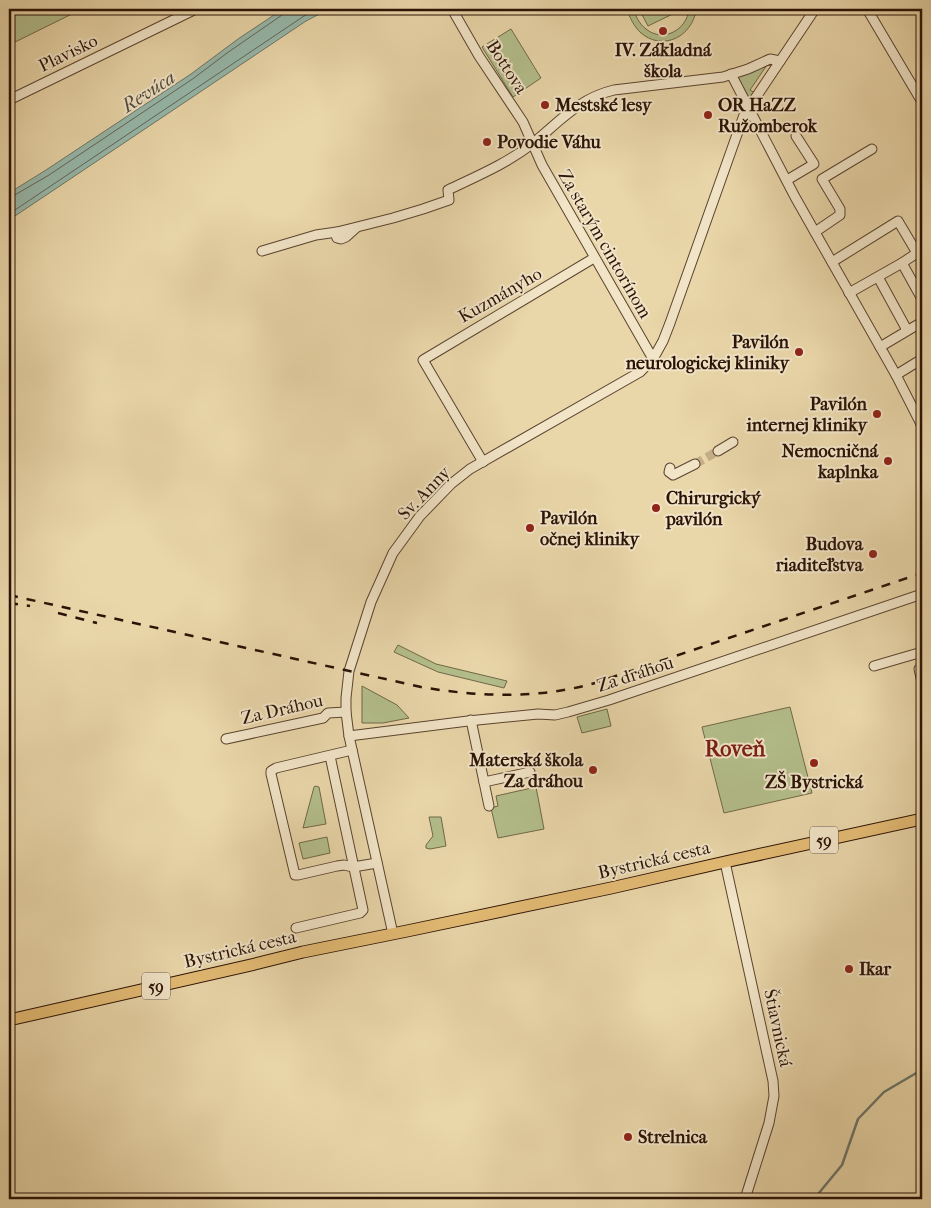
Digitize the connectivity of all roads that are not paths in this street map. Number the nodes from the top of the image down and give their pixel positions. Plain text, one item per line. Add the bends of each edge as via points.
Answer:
1 (196, 9) edge
2 (452, 9) edge
3 (815, 9) edge
4 (868, 9) edge
5 (780, 61) junction
6 (732, 74) junction
7 (9, 100) edge
8 (922, 102) edge
9 (749, 109) junction
10 (796, 136) dead end
11 (532, 143) junction
12 (872, 148) dead end
13 (787, 180) junction
14 (815, 232) junction
15 (262, 251) dead end
16 (594, 258) junction
17 (832, 262) junction
18 (902, 263) junction
19 (878, 277) junction
20 (849, 293) junction
21 (922, 299) edge
22 (922, 322) edge
23 (908, 330) junction
24 (880, 347) junction
25 (653, 359) junction
26 (922, 359) edge
27 (896, 375) junction
28 (922, 426) edge
29 (733, 442) dead end
30 (718, 451) tunnel mouth
31 (483, 462) junction
32 (695, 464) tunnel mouth
33 (670, 468) dead end
34 (922, 595) edge
35 (922, 652) edge
36 (874, 666) dead end
37 (919, 670) dead end
38 (922, 682) edge
39 (346, 712) junction
40 (471, 720) junction
41 (349, 736) junction
42 (226, 739) dead end
43 (352, 750) junction
44 (330, 756) junction
45 (530, 772) dead end
46 (484, 782) junction
47 (489, 806) dead end
48 (922, 819) edge
49 (726, 862) junction
50 (377, 863) junction
51 (353, 867) junction
52 (296, 928) dead end
53 (393, 934) junction
54 (9, 1020) edge
55 (745, 1199) edge

1 - 7 street, Plavisko
2 - 11 street, Bottova via 523,122
3 - 5 street
4 - 8 street
5 - 6 street via 765,60
5 - 9 street
6 - 9 street
6 - 11 street via 599,94 579,105
9 - 13 street
9 - 25 street via 663,342
10 - 13 street via 814,164
11 - 15 street via 497,167 448,190 449,200
11 - 16 street, Za starým cintorínom
12 - 14 street via 822,179 840,209 840,215
13 - 14 street
14 - 17 street
16 - 25 street, Za starým cintorínom
16 - 31 street, Kuzmányho via 423,360
17 - 18 street via 898,222 918,253
17 - 20 street
18 - 19 street
18 - 21 street
19 - 20 street
19 - 23 street
20 - 24 street
22 - 23 street
23 - 24 street
24 - 27 street
25 - 31 street, Sv. Anny via 640,372
26 - 27 street
27 - 28 street
29 - 30 street
31 - 39 street, Sv. Anny via 451,484 420,516 393,553 371,602 353,657 346,687
32 - 33 street via 673,475
34 - 40 street, Za dráhou via 568,712
35 - 36 street
37 - 38 street
39 - 41 street
39 - 42 street, Za Dráhou via 328,713 323,718
40 - 41 street, Za dráhou
40 - 46 street
41 - 43 street
43 - 44 street
43 - 50 street
44 - 51 street, Bystrická cesta
44 - 51 street via 276,768 271,774 295,875 344,865
45 - 46 street
46 - 47 street
48 - 49 main road, Bystrická cesta / 59
49 - 53 main road, Bystrická cesta / 59
49 - 55 street, Štiavnická via 774,1082 768,1123
50 - 51 street
50 - 53 street
51 - 52 street, Bystrická cesta via 363,910
53 - 54 main road, Bystrická cesta / 59

